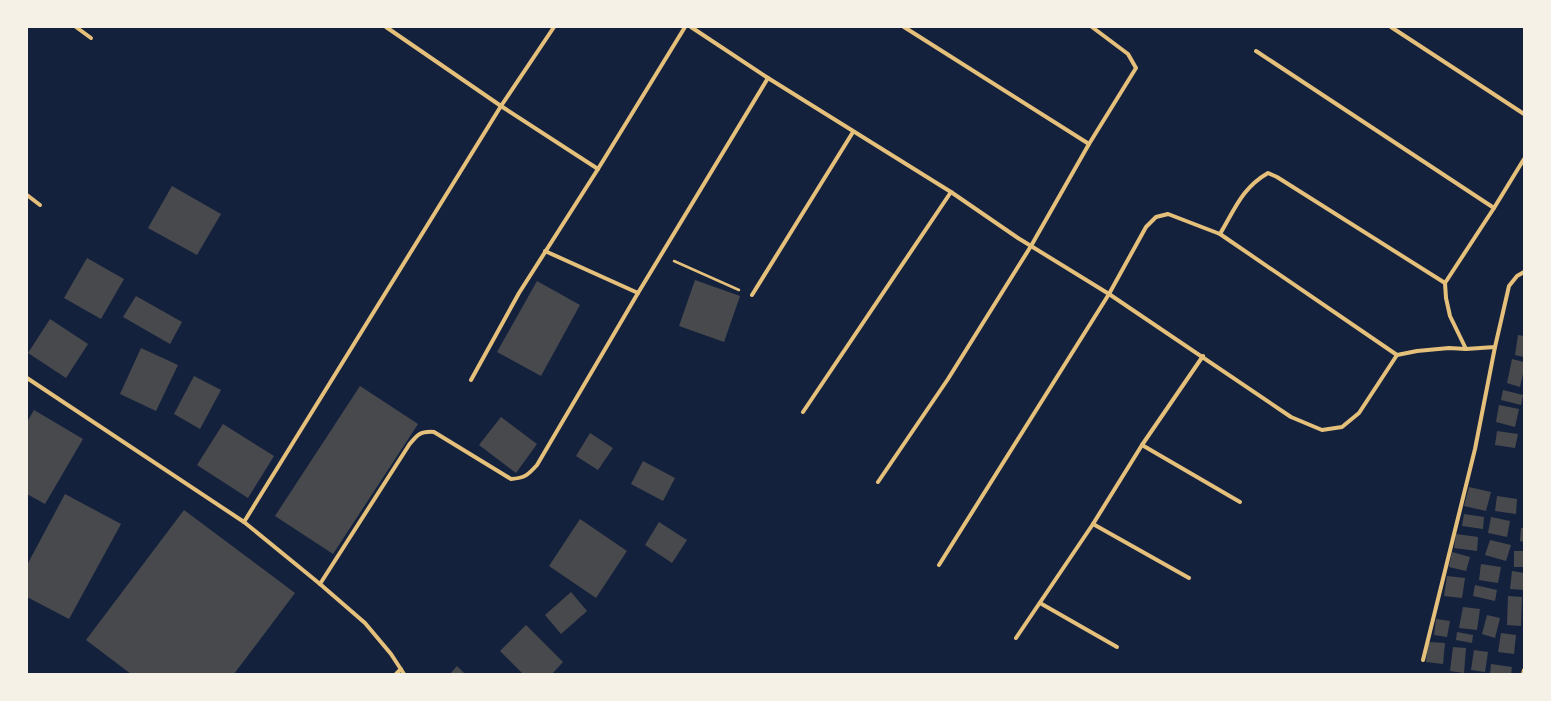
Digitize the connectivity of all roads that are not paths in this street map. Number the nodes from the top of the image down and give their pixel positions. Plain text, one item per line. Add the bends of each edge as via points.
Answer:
1 (76, 27) edge
2 (386, 27) edge
3 (554, 27) edge
4 (685, 27) edge
5 (691, 27) edge
6 (904, 27) edge
7 (1092, 27) edge
8 (1391, 27) edge
9 (91, 38) dead end
10 (1256, 51) dead end
11 (768, 78) junction
12 (501, 106) junction
13 (1524, 114) edge
14 (853, 132) junction
15 (1089, 144) junction
16 (1524, 158) edge
17 (598, 169) junction
18 (951, 192) junction
19 (27, 195) edge
20 (40, 205) dead end
21 (1494, 208) junction
22 (1220, 234) junction
23 (1031, 246) junction
24 (545, 251) junction
25 (1524, 272) edge
26 (1445, 284) junction
27 (638, 293) junction
28 (1109, 294) junction
29 (752, 295) road end
30 (1495, 347) junction
31 (1466, 349) junction
32 (1397, 355) junction
33 (1203, 356) junction
34 (27, 378) edge
35 (471, 380) dead end
36 (803, 412) dead end
37 (1142, 446) junction
38 (878, 482) dead end
39 (1240, 502) dead end
40 (244, 522) junction
41 (1093, 524) junction
42 (940, 565) dead end
43 (1189, 578) dead end
44 (320, 584) junction
45 (1040, 603) junction
46 (1016, 638) dead end
47 (1117, 647) dead end
48 (1423, 660) dead end
49 (401, 669) junction
50 (1524, 670) edge
51 (396, 674) edge
52 (404, 674) edge
53 (1523, 674) edge

1 - 9 street
2 - 12 street
3 - 12 street
4 - 17 street
5 - 11 street
6 - 15 street
7 - 15 street via 1128,54 1136,68
8 - 13 street
10 - 21 street
11 - 14 street
11 - 27 street
12 - 17 street
12 - 40 street
14 - 18 street
14 - 29 street
15 - 23 street
16 - 21 street
17 - 24 street
18 - 23 street
18 - 36 street
19 - 20 street
21 - 26 street
22 - 26 street via 1246,190 1268,173
22 - 28 street via 1168,214 1156,217 1146,228
22 - 32 street
23 - 28 street
23 - 38 street via 948,380
24 - 27 street
24 - 35 street
25 - 30 street via 1509,286
26 - 31 street via 1450,316
27 - 44 street via 533,470 524,478 511,479 434,432 424,432 409,445
28 - 33 street
28 - 42 street
30 - 31 street
30 - 48 street via 1474,449
31 - 32 street via 1449,348
32 - 33 street via 1359,413 1342,427 1322,430 1291,416
33 - 37 street
34 - 40 street
37 - 39 street
37 - 41 street
40 - 44 street
41 - 43 street
41 - 45 street
44 - 49 street via 364,623
45 - 46 street
45 - 47 street
49 - 51 street
49 - 52 street
50 - 53 street

